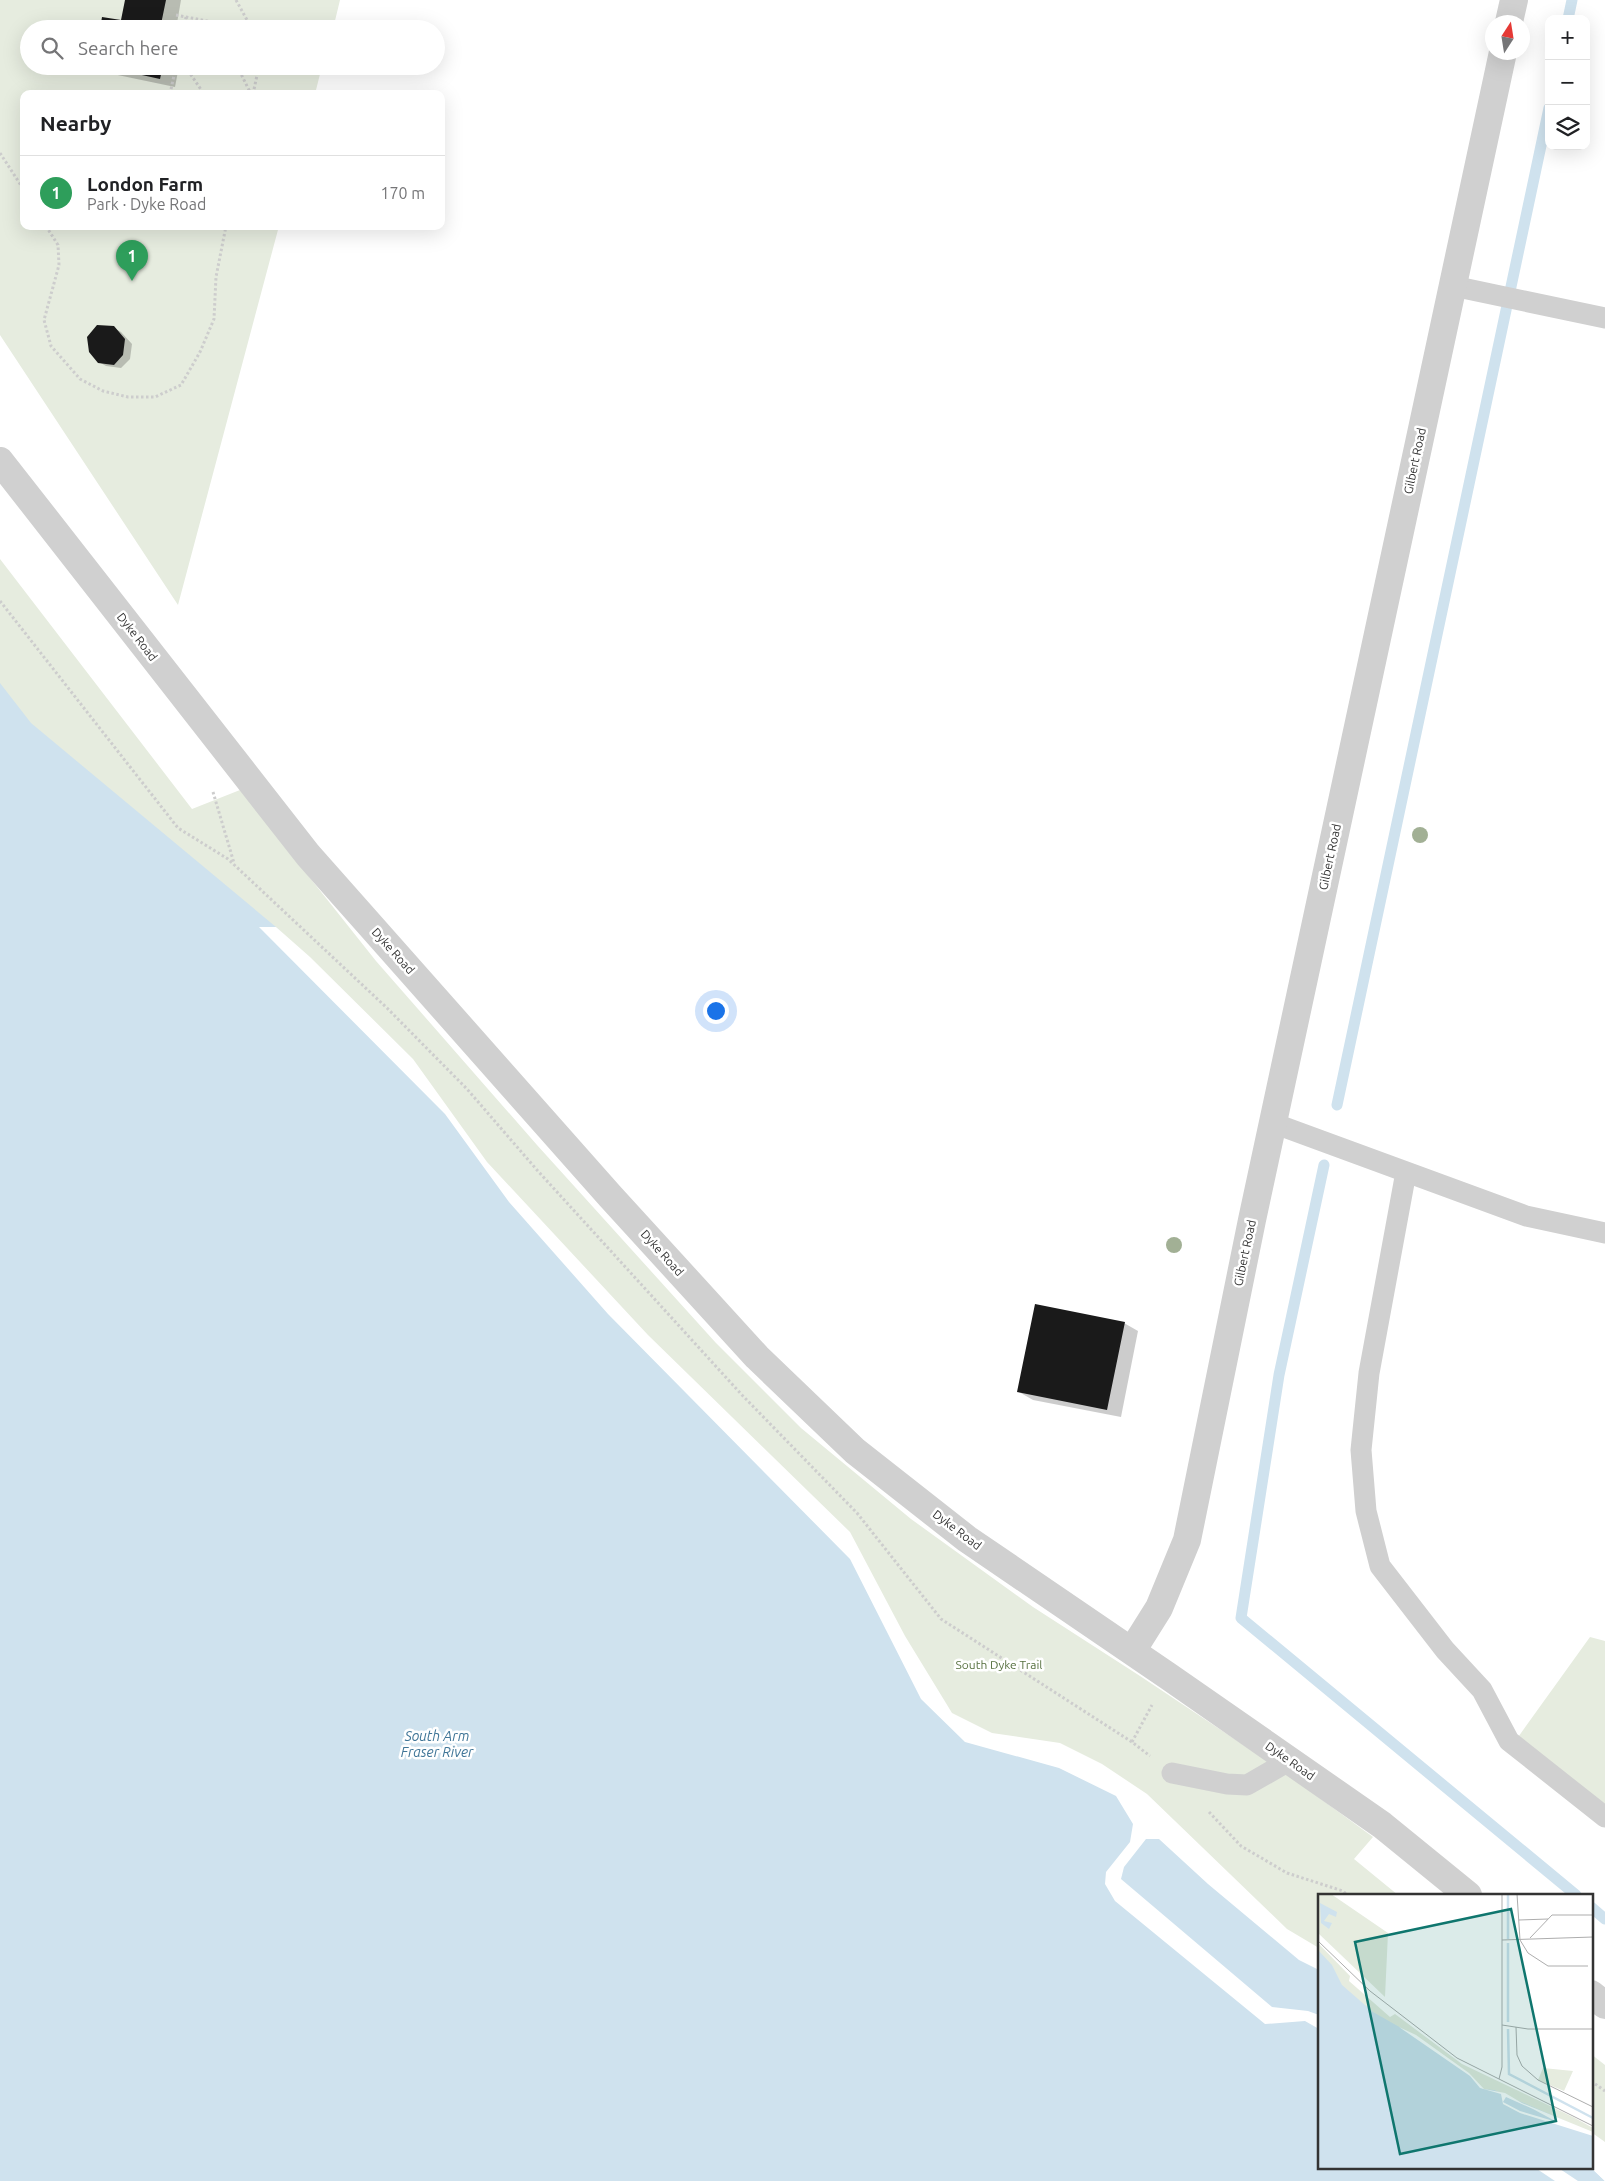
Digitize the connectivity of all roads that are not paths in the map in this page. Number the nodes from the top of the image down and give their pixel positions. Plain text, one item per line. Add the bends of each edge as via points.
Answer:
1 (1514, 0) edge
2 (1511, 15) edge
3 (1502, 60) edge
4 (1463, 288) junction
5 (1605, 318) edge
6 (0, 461) edge
7 (1273, 1123) junction
8 (1406, 1172) junction
9 (1605, 1233) edge
10 (1132, 1651) junction
11 (1290, 1761) junction
12 (1172, 1773) dead end
13 (1605, 1817) edge
14 (1467, 1894) edge
15 (1592, 1995) edge
16 (1605, 2005) edge

1 - 2 street
3 - 4 street, Gilbert Road
4 - 5 lane
4 - 7 street, Gilbert Road
6 - 10 street, Dyke Road via 308,855 756,1357 855,1451 967,1539
7 - 8 lane
7 - 10 street, Gilbert Road via 1187,1540 1159,1608
8 - 9 lane via 1526,1216
8 - 13 lane via 1369,1373 1361,1450 1366,1511 1380,1566 1445,1650 1482,1690 1509,1741
10 - 11 street, Dyke Road
11 - 12 lane via 1247,1785
11 - 14 street, Dyke Road via 1382,1825
15 - 16 street

